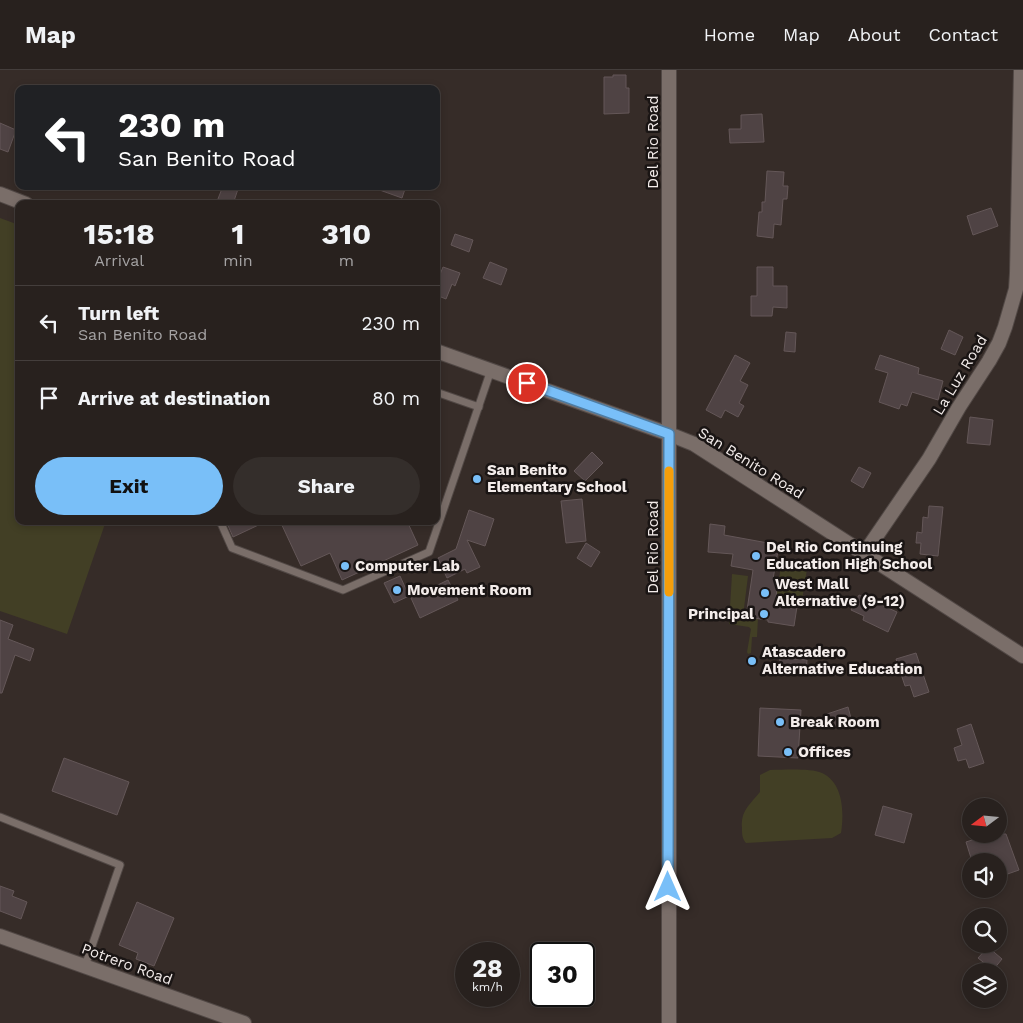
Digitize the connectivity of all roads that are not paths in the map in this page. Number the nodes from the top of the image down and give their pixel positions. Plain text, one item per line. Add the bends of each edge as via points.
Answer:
1 (669, 70) edge
2 (1021, 70) edge
3 (0, 194) edge
4 (16, 200) edge
5 (440, 352) edge
6 (491, 370) junction
7 (440, 393) edge
8 (479, 407) junction
9 (669, 434) junction
10 (440, 520) edge
11 (222, 525) edge
12 (438, 525) edge
13 (864, 554) junction
14 (1023, 656) edge
15 (0, 817) edge
16 (0, 936) edge
17 (85, 966) junction
18 (244, 1023) edge
19 (669, 1023) edge

1 - 9 street, Del Rio Road
2 - 13 street, La Luz Road via 1017,273 1005,327 990,361
3 - 4 street
5 - 6 street, San Benito Road
6 - 8 lane
6 - 9 street, San Benito Road
7 - 8 lane
8 - 10 lane
9 - 13 street, San Benito Road via 694,444
9 - 19 street, Del Rio Road
11 - 12 lane via 232,548 342,590 429,552
13 - 14 street, San Benito Road
15 - 17 lane via 120,864
16 - 17 street, Potrero Road
17 - 18 street, Potrero Road

